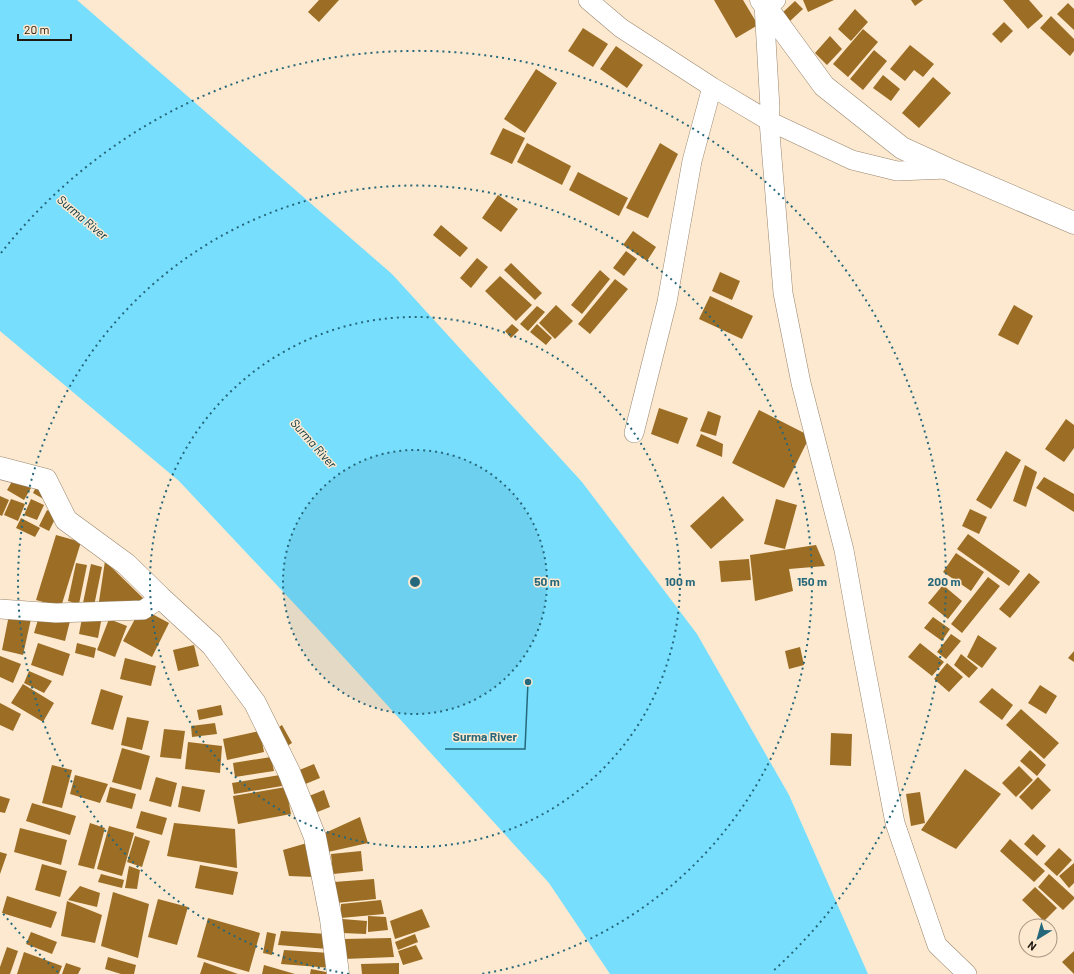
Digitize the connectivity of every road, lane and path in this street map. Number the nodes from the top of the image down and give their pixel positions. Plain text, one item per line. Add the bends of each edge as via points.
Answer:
1 (588, 0) edge
2 (767, 2) edge
3 (712, 87) junction
4 (769, 121) junction
5 (948, 170) junction
6 (1074, 224) edge
7 (634, 434) dead end
8 (0, 468) edge
9 (161, 598) junction
10 (0, 609) edge
11 (338, 974) edge
12 (967, 974) edge

1 - 3 street via 621,28
2 - 4 street
2 - 5 street via 824,86 902,148
3 - 4 street
3 - 7 street via 692,161 667,302
4 - 5 street via 852,160 896,171
4 - 12 street via 783,293 801,383 844,550 895,823 937,945
5 - 6 street
8 - 9 street via 46,480 66,520 126,564
9 - 10 street via 143,610 56,614
9 - 11 street via 212,645 254,703 289,772 314,837 331,919

